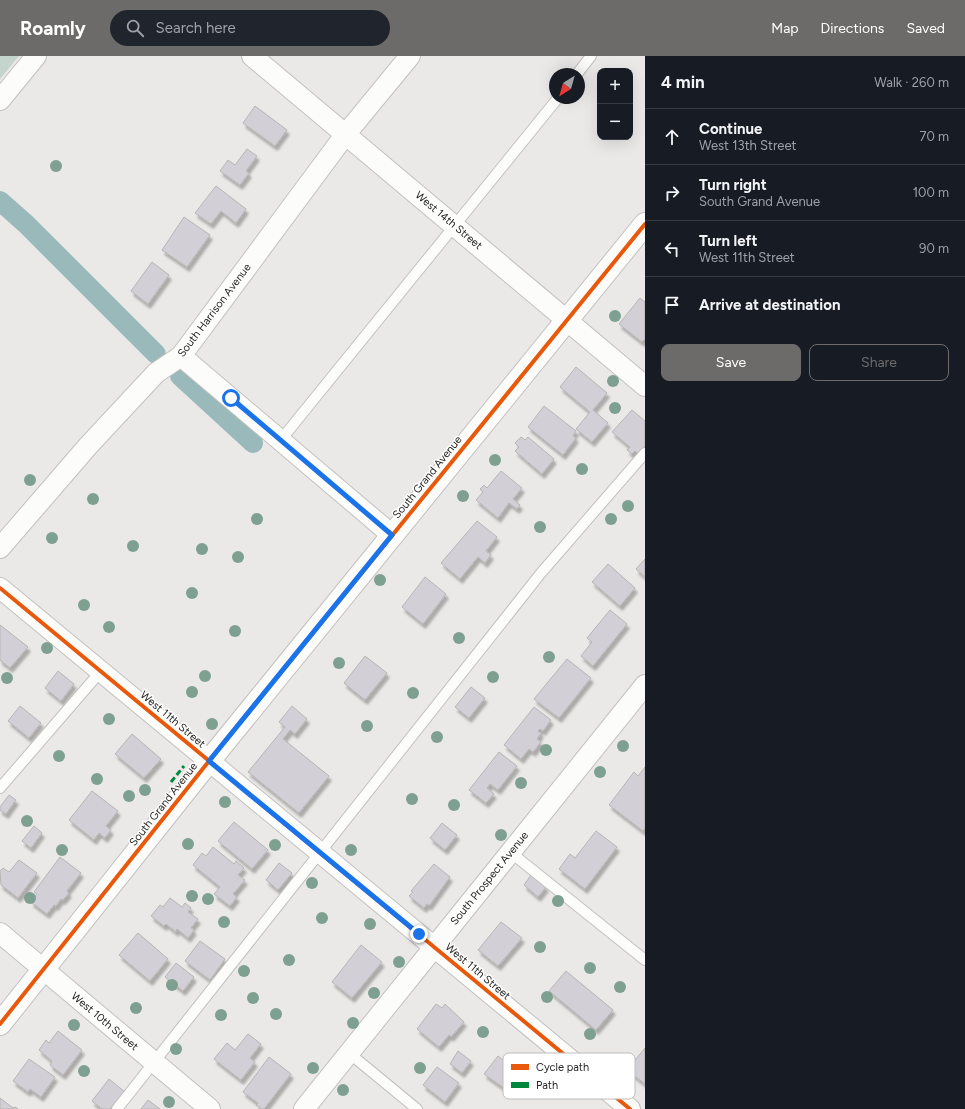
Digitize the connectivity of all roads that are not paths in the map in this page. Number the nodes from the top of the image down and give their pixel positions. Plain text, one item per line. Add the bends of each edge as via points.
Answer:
1 (36, 56) edge
2 (252, 56) edge
3 (410, 56) edge
4 (591, 56) edge
5 (582, 68) edge
6 (0, 100) edge
7 (553, 104) edge
8 (345, 135) junction
9 (645, 224) edge
10 (455, 225) junction
11 (567, 321) junction
12 (181, 356) junction
13 (645, 386) edge
14 (280, 441) junction
15 (645, 453) edge
16 (392, 535) junction
17 (0, 548) edge
18 (0, 588) edge
19 (101, 671) junction
20 (645, 685) edge
21 (209, 761) junction
22 (0, 788) edge
23 (319, 852) junction
24 (510, 852) junction
25 (0, 933) edge
26 (434, 946) junction
27 (645, 960) edge
28 (43, 970) junction
29 (0, 1024) edge
30 (349, 1053) junction
31 (563, 1053) edge
32 (154, 1062) junction
33 (618, 1099) edge
34 (117, 1109) edge
35 (210, 1109) edge
36 (304, 1109) edge
37 (417, 1109) edge
38 (630, 1109) edge

1 - 6 street
2 - 8 street, West 14th Street
3 - 8 street, South Harrison Avenue
4 - 5 lane
7 - 10 lane
8 - 10 street, West 14th Street
8 - 12 street, South Harrison Avenue
9 - 11 street, South Grand Avenue
10 - 11 street, West 14th Street
10 - 14 lane
11 - 13 street, West 14th Street
11 - 16 street, South Grand Avenue
12 - 14 street
12 - 17 street, South Harrison Avenue via 156,373 88,446
14 - 16 street
15 - 23 lane via 541,573
16 - 21 street, South Grand Avenue
18 - 19 street, West 11th Street
19 - 21 street, West 11th Street
19 - 22 lane
20 - 24 street, South Prospect Avenue
21 - 23 street, West 11th Street
21 - 28 street, South Grand Avenue
23 - 26 street, West 11th Street
23 - 32 lane
24 - 26 street, South Prospect Avenue
24 - 27 lane
25 - 28 street, West 10th Street
26 - 30 street, South Prospect Avenue
26 - 31 street, West 11th Street
28 - 29 street, South Grand Avenue
28 - 32 street, West 10th Street
30 - 36 street, South Prospect Avenue
30 - 37 lane
32 - 34 lane
32 - 35 street, West 10th Street
33 - 38 street, West 11th Street

